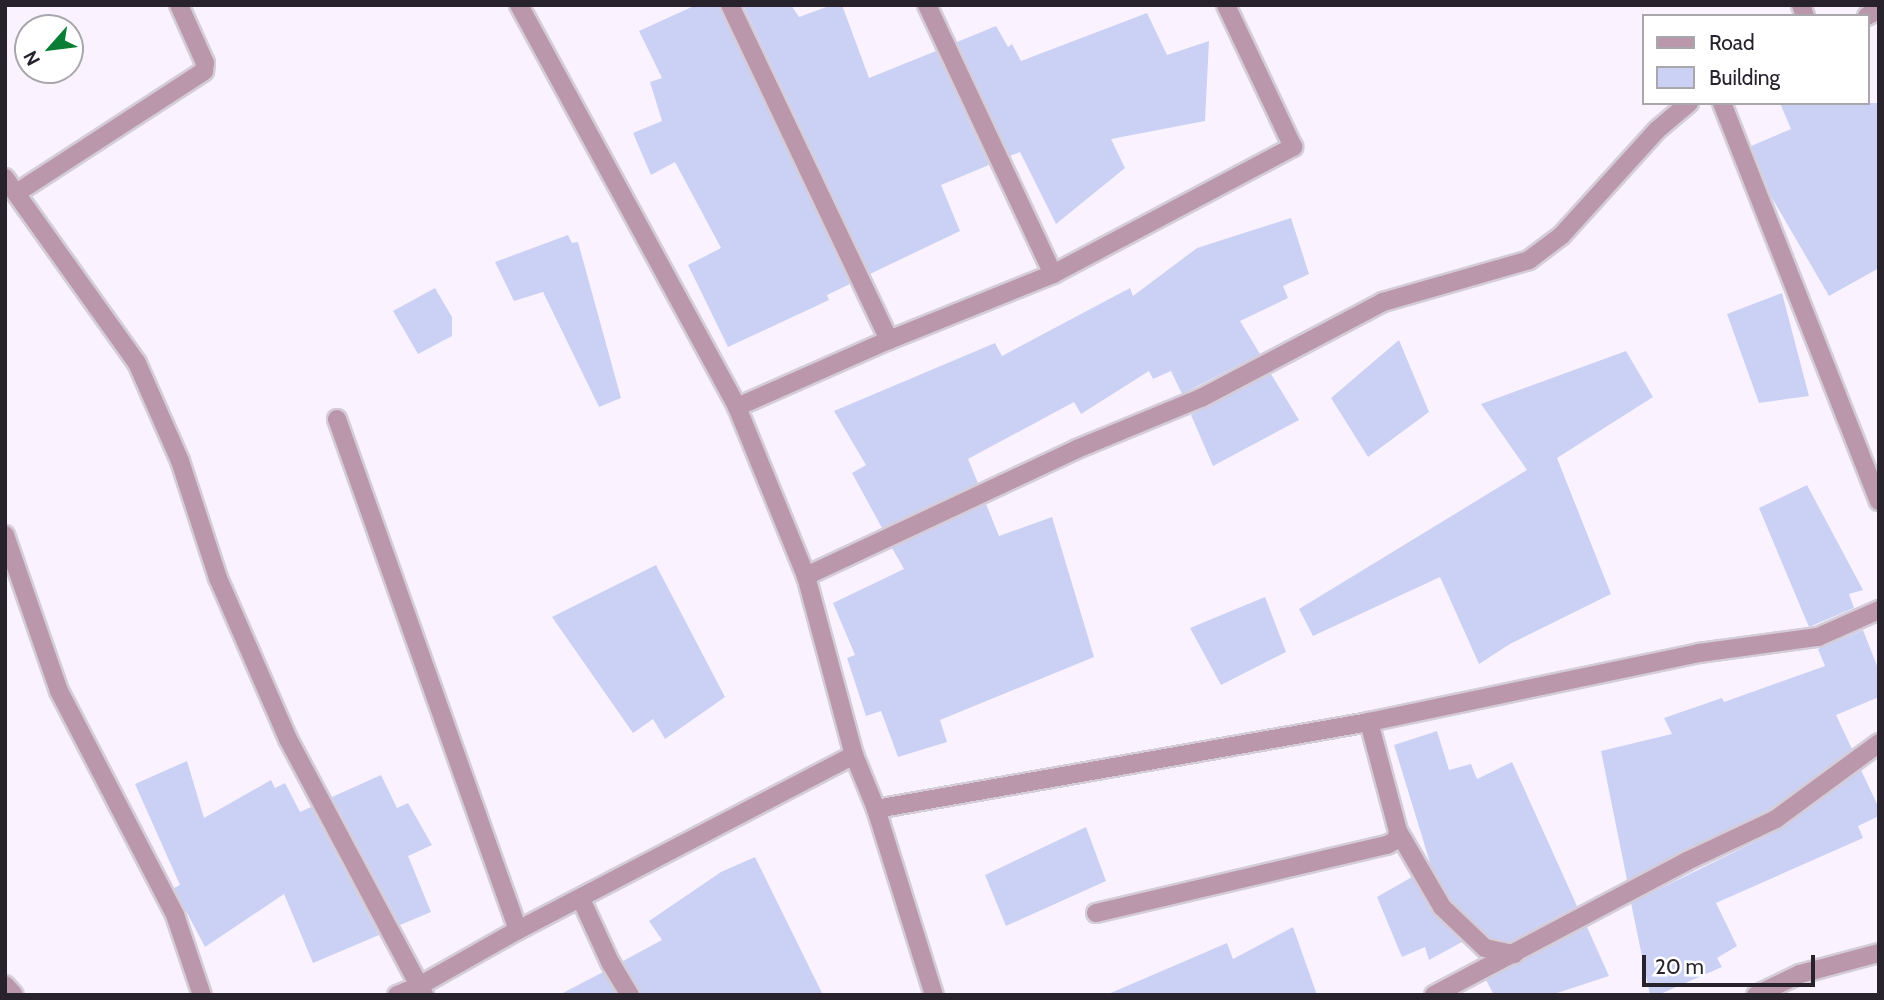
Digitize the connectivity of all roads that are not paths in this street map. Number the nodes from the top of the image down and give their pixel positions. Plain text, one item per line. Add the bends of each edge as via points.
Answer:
1 (179, 5) edge
2 (519, 5) edge
3 (730, 5) edge
4 (926, 5) edge
5 (1226, 5) edge
6 (1687, 105) edge
7 (1723, 105) edge
8 (5, 178) edge
9 (18, 192) junction
10 (1053, 274) junction
11 (889, 340) junction
12 (737, 408) junction
13 (337, 419) dead end
14 (1879, 501) edge
15 (5, 535) edge
16 (806, 576) junction
17 (1879, 610) edge
18 (1369, 722) junction
19 (1879, 743) edge
20 (854, 755) junction
21 (876, 809) junction
22 (1398, 831) junction
23 (581, 899) junction
24 (1096, 913) dead end
25 (518, 930) junction
26 (1879, 953) edge
27 (1514, 954) junction
28 (5, 985) edge
29 (421, 990) edge
30 (14, 995) edge
31 (202, 995) edge
32 (397, 995) edge
33 (631, 995) edge
34 (934, 995) edge
35 (1434, 995) edge
36 (1756, 995) edge

1 - 9 street via 205,63 204,71
2 - 12 street
3 - 11 street
4 - 10 street
5 - 10 street via 1293,146
6 - 16 street via 1657,130 1561,236 1529,260 1383,302 1201,398 1077,449
7 - 14 street
8 - 9 street
9 - 29 street via 137,363 180,461 218,578 288,739
10 - 11 street
11 - 12 street
12 - 16 street
13 - 25 street
15 - 31 street via 59,691 176,915
16 - 20 street
17 - 18 street via 1818,637 1699,653
18 - 21 street
18 - 22 street
19 - 27 street via 1776,820 1687,861
20 - 21 street
20 - 23 street
21 - 34 street
22 - 24 street via 1396,840 1387,845
22 - 27 street via 1442,907 1485,948
23 - 25 street
23 - 33 street
25 - 29 street
26 - 36 street via 1800,974
27 - 35 street
28 - 30 street
29 - 32 street

